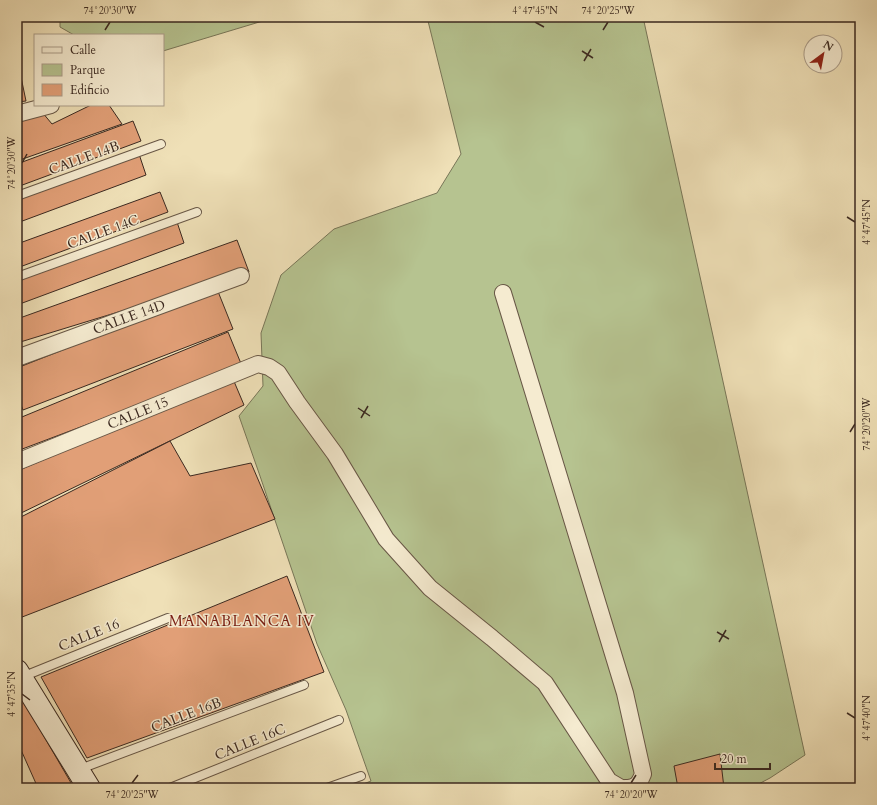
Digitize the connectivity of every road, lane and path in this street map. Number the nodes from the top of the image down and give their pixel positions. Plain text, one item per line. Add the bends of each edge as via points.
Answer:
1 (47, 106) edge
2 (17, 114) edge
3 (161, 144) dead end
4 (17, 196) edge
5 (197, 212) dead end
6 (241, 276) dead end
7 (17, 278) edge
8 (503, 293) dead end
9 (17, 358) edge
10 (17, 462) edge
11 (168, 618) dead end
12 (19, 674) edge
13 (304, 685) dead end
14 (340, 720) dead end
15 (361, 776) dead end
16 (84, 779) edge
17 (170, 788) edge
18 (327, 788) edge
19 (621, 788) edge
20 (624, 788) edge

1 - 2 street
3 - 4 lane, CALLE 14B
5 - 7 lane, CALLE 14C
6 - 9 street, CALLE 14D
8 - 20 street via 625,693 644,774 640,782 632,788
10 - 19 street, CALLE 15 via 258,364 269,366 278,373 335,454 386,539 430,588 545,683 609,781
11 - 12 lane, CALLE 16
12 - 16 street
13 - 16 lane, CALLE 16B
14 - 17 lane, CALLE 16C
15 - 18 lane

